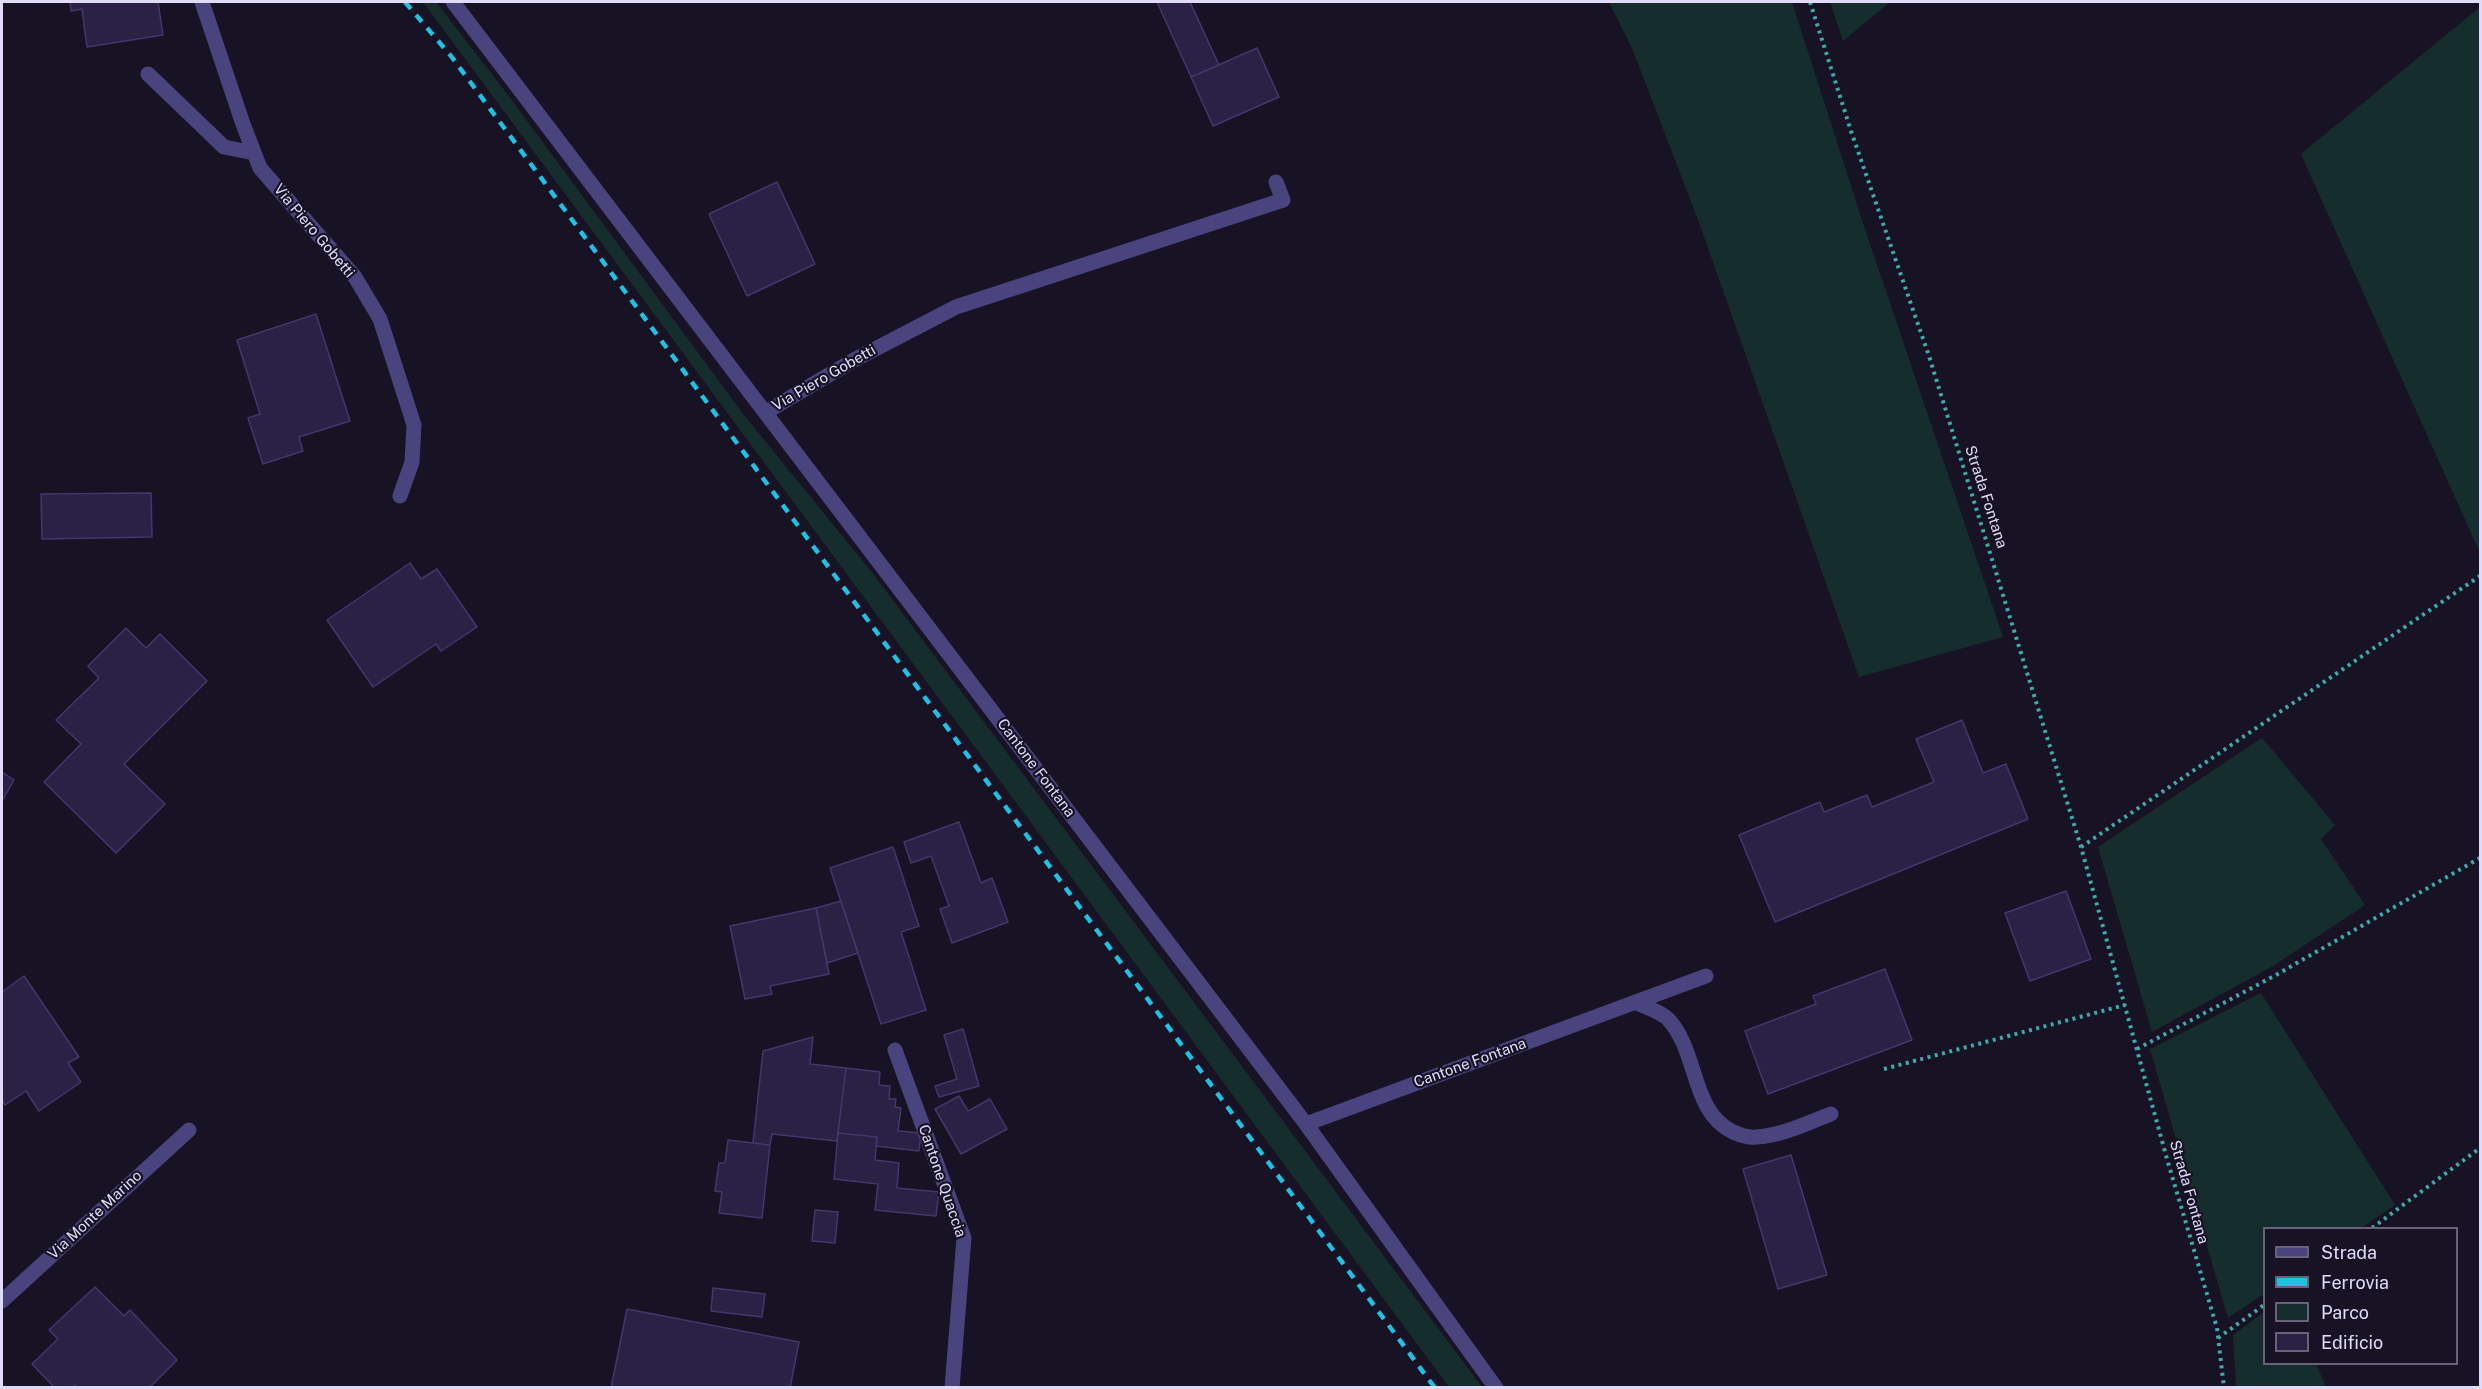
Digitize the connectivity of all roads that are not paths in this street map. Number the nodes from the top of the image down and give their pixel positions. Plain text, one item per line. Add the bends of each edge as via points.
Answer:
1 (202, 2) edge
2 (453, 2) edge
3 (148, 74) dead end
4 (254, 153) junction
5 (1276, 182) dead end
6 (765, 412) junction
7 (400, 496) dead end
8 (1706, 976) dead end
9 (1635, 1002) junction
10 (895, 1050) dead end
11 (1831, 1114) dead end
12 (1306, 1124) junction
13 (189, 1130) dead end
14 (2, 1301) edge
15 (952, 1388) edge
16 (1496, 1388) edge

1 - 4 street, Via Piero Gobetti
2 - 6 street, Via Piero Gobetti
3 - 4 street via 224,147
4 - 7 street, Via Piero Gobetti via 260,168 355,277 380,319 414,425 412,462
5 - 6 street, Via Piero Gobetti via 1282,200 956,307
6 - 12 street, Cantone Fontana
8 - 9 street, Cantone Fontana
9 - 11 street via 1666,1017 1680,1035 1706,1106 1718,1123 1752,1138
9 - 12 street, Cantone Fontana
10 - 15 street, Cantone Quaccia via 964,1238
12 - 16 street, Cantone Fontana
13 - 14 street, Via Monte Marino

